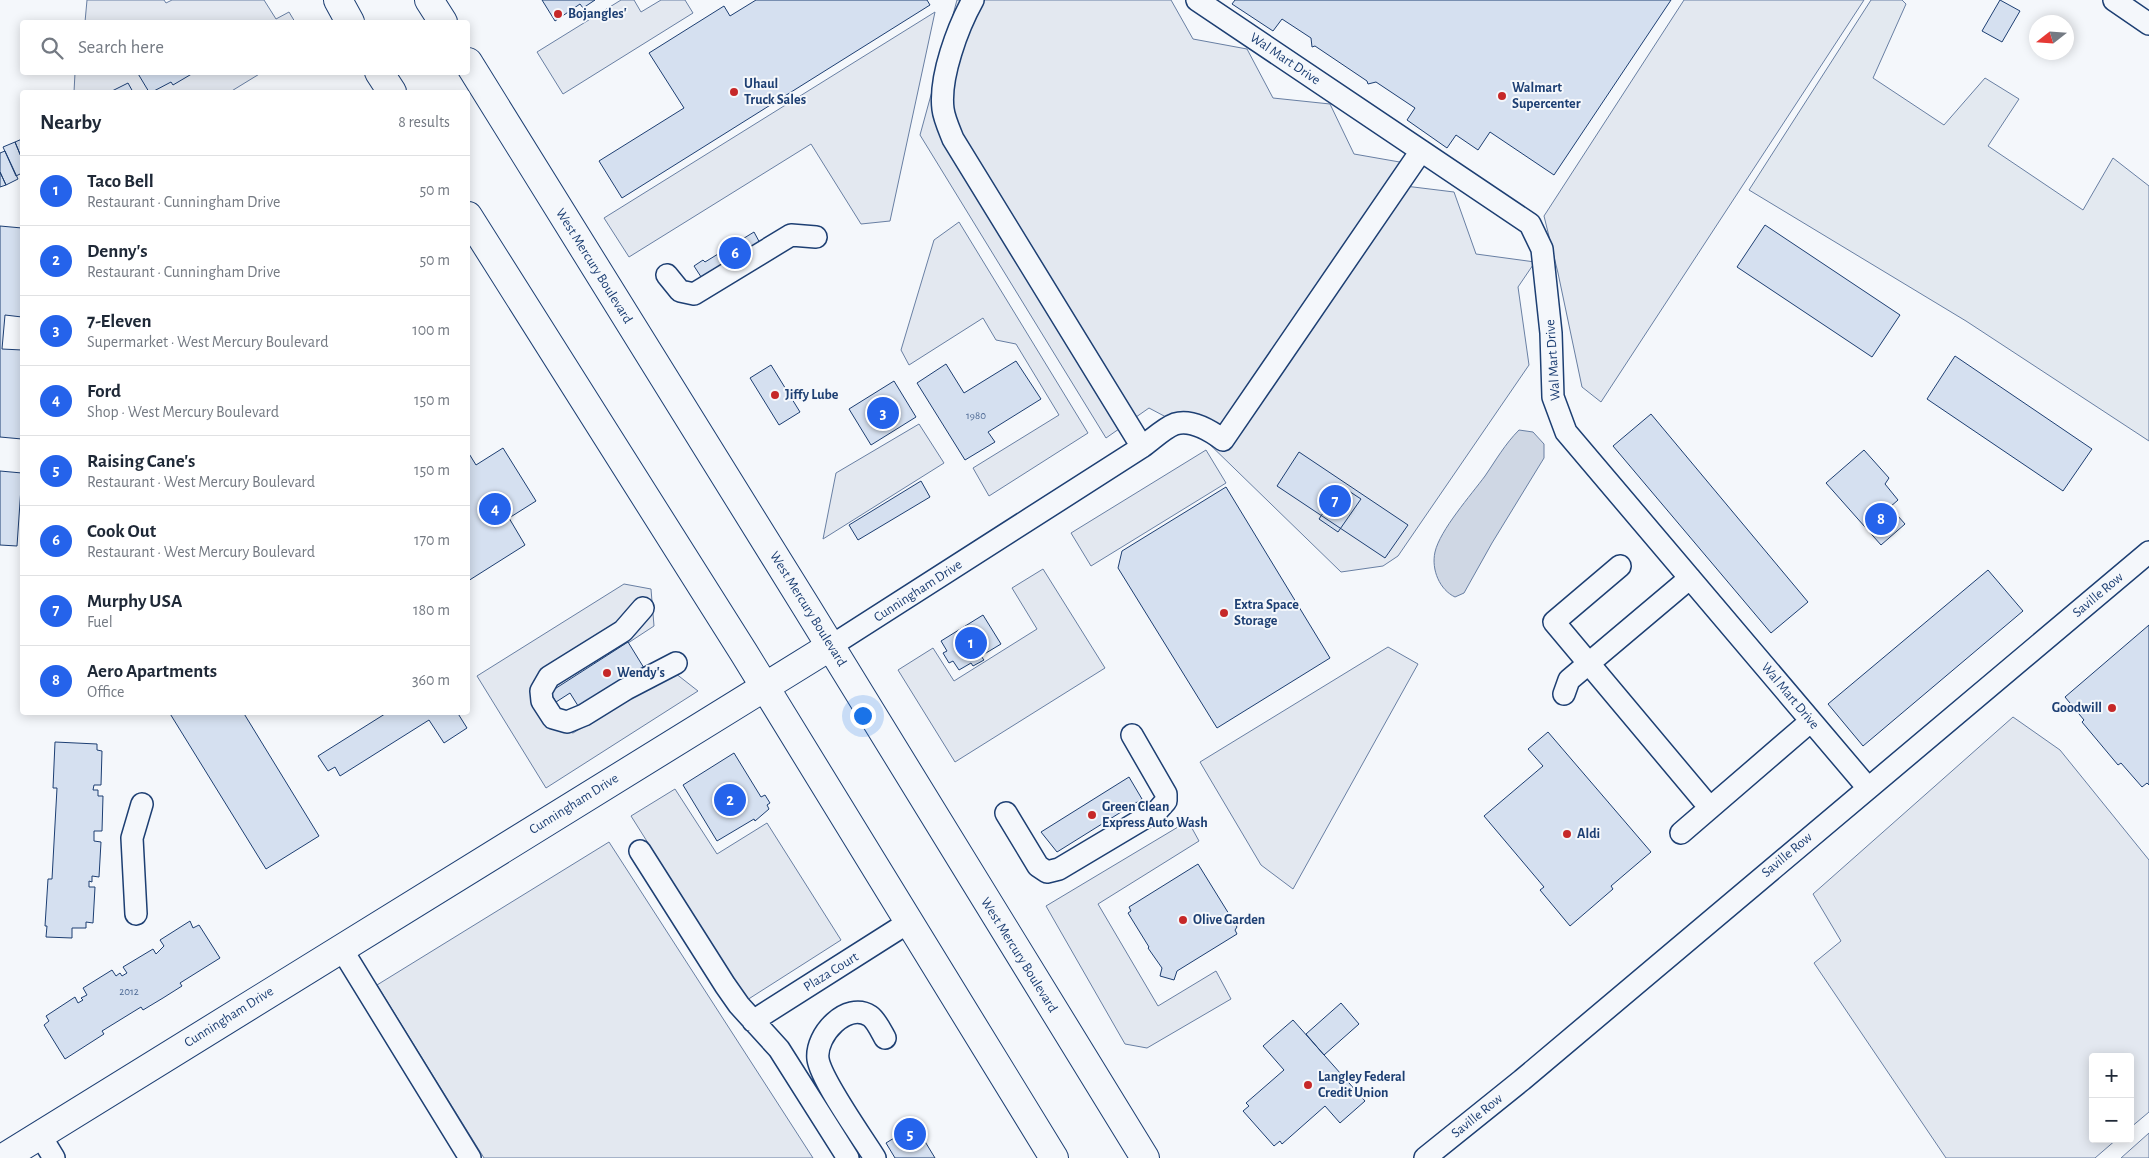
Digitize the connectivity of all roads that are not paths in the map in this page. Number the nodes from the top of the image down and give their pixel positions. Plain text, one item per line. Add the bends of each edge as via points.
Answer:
1 (338, 0) edge
2 (428, 0) edge
3 (973, 0) edge
4 (1198, 0) edge
5 (2114, 0) edge
6 (349, 20) edge
7 (442, 20) edge
8 (2149, 24) edge
9 (470, 65) edge
10 (381, 75) edge
11 (391, 90) edge
12 (1420, 151) junction
13 (470, 219) edge
14 (816, 237) dead end
15 (667, 275) dead end
16 (1142, 447) junction
17 (2149, 552) edge
18 (1620, 566) dead end
19 (1690, 578) junction
20 (642, 608) dead end
21 (831, 646) junction
22 (676, 663) dead end
23 (1589, 664) junction
24 (764, 687) junction
25 (1564, 694) dead end
26 (1811, 721) junction
27 (1132, 735) dead end
28 (1868, 788) junction
29 (142, 804) dead end
30 (1710, 808) junction
31 (1006, 813) dead end
32 (1681, 833) dead end
33 (640, 851) dead end
34 (136, 914) dead end
35 (909, 922) junction
36 (341, 948) junction
37 (753, 1021) junction
38 (885, 1038) dead end
39 (40, 1135) junction
40 (3, 1158) edge
41 (54, 1158) edge
42 (470, 1158) edge
43 (848, 1158) edge
44 (875, 1158) edge
45 (1054, 1158) edge
46 (1145, 1158) edge
47 (1425, 1158) edge

1 - 6 main road
2 - 7 main road
3 - 16 street via 946,76 943,108 952,139
4 - 12 street, Wal Mart Drive
5 - 8 street
9 - 21 main road, West Mercury Boulevard
10 - 11 main road
12 - 16 street, Cunningham Drive via 1223,440 1195,425 1176,424
12 - 19 street, Wal Mart Drive via 1530,224 1542,249 1551,333 1553,397 1566,432
13 - 24 main road
14 - 15 street via 791,235 694,294 680,291
16 - 21 street, Cunningham Drive
17 - 28 street, Saville Row
18 - 23 street via 1554,622
19 - 23 street
19 - 26 street, Wal Mart Drive
20 - 22 street via 623,631 549,677 541,692 546,710 560,721 574,721
21 - 24 main road, Cunningham Drive
21 - 46 main road, West Mercury Boulevard
23 - 25 street via 1569,680
23 - 30 street
24 - 35 main road
24 - 36 main road, Cunningham Drive
26 - 28 street, Wal Mart Drive
26 - 30 street
27 - 31 street via 1166,794 1166,802 1158,810 1059,869 1047,872 1038,866
28 - 47 street, Saville Row via 1534,1071
29 - 34 street via 132,838
30 - 32 street
33 - 37 street via 725,985
35 - 37 street, Plaza Court
35 - 45 main road
36 - 39 main road, Cunningham Drive
36 - 42 street
37 - 43 street via 779,1049
38 - 44 street via 873,1019 860,1012 828,1028 817,1048 821,1070
39 - 40 main road, Cunningham Drive
39 - 41 street

